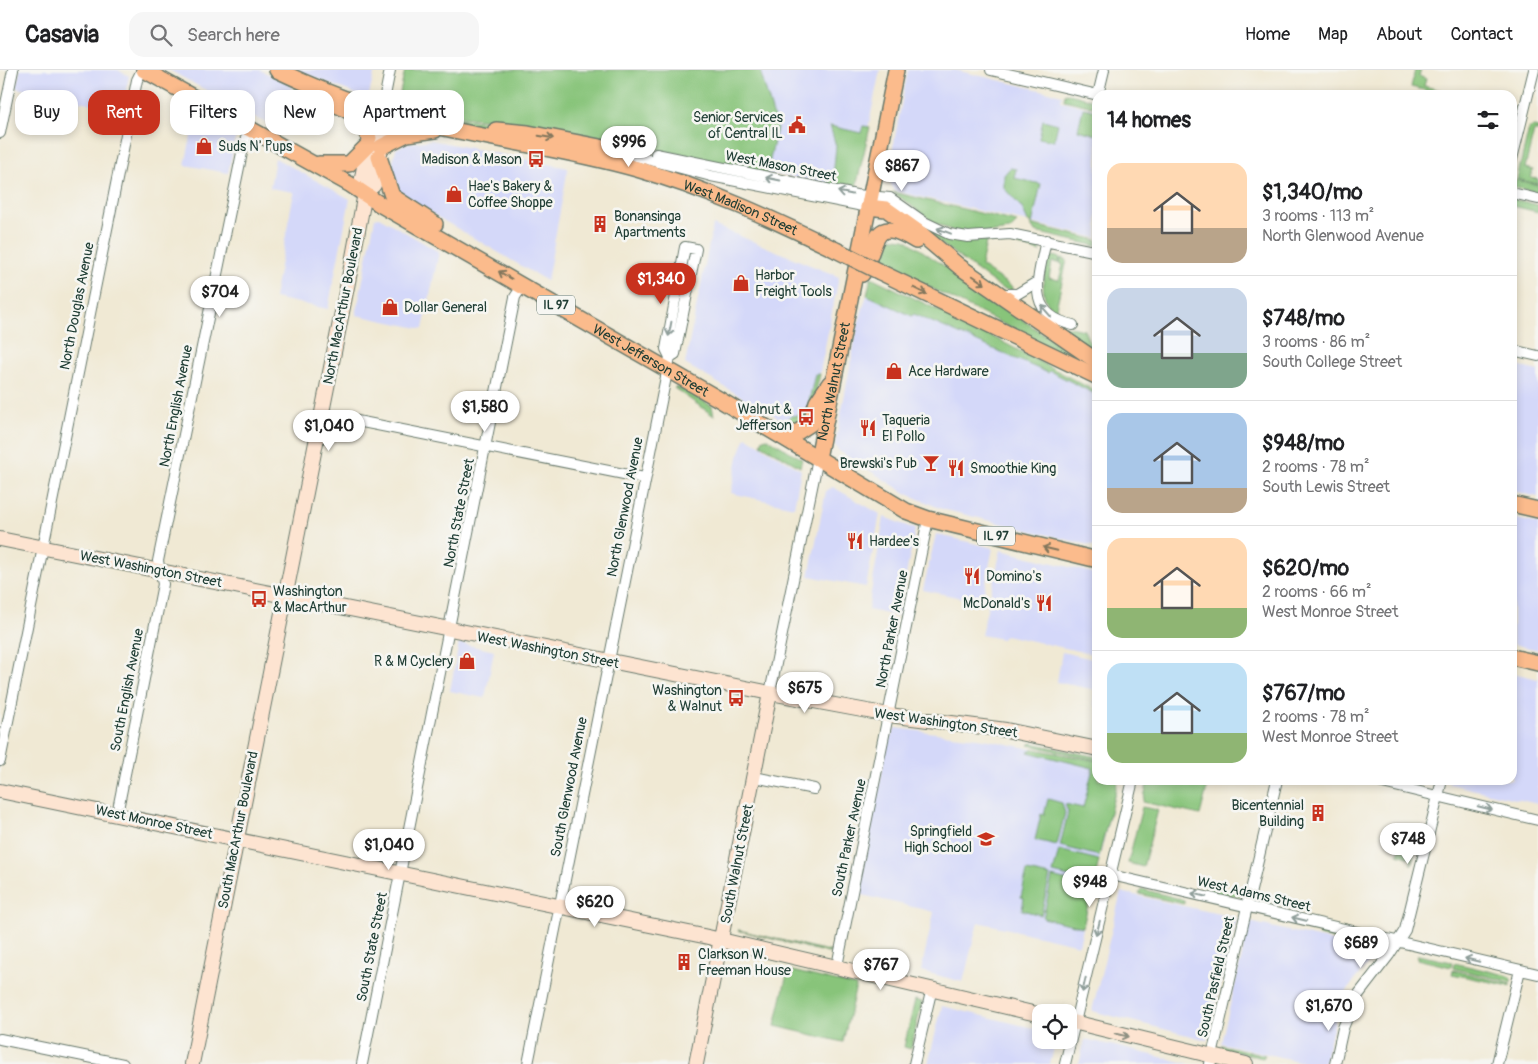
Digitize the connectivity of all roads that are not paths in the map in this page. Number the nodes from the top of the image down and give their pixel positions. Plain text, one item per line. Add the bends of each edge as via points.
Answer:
1 (13, 70) edge
2 (143, 70) edge
3 (390, 70) edge
4 (896, 70) edge
5 (991, 70) edge
6 (1104, 70) edge
7 (1534, 70) edge
8 (280, 71) edge
9 (179, 90) edge
10 (386, 90) edge
11 (1099, 90) edge
12 (1092, 94) edge
13 (344, 96) edge
14 (464, 130) edge
15 (255, 132) edge
16 (0, 133) edge
17 (464, 133) edge
18 (247, 135) edge
19 (380, 135) edge
20 (404, 135) edge
21 (1517, 139) edge
22 (374, 147) junction
23 (605, 148) joint
24 (656, 154) dead end
25 (312, 162) junction
26 (365, 193) junction
27 (1517, 194) edge
28 (1538, 198) edge
29 (869, 202) junction
30 (1046, 240) junction
31 (460, 249) junction
32 (1092, 251) edge
33 (960, 267) junction
34 (1037, 282) junction
35 (523, 285) junction
36 (852, 290) junction
37 (999, 294) junction
38 (960, 311) junction
39 (1073, 325) dead end
40 (1517, 351) edge
41 (1538, 356) edge
42 (1092, 358) edge
43 (669, 364) junction
44 (1092, 374) edge
45 (834, 378) junction
46 (1092, 386) edge
47 (322, 414) junction
48 (773, 432) junction
49 (486, 446) junction
50 (818, 458) junction
51 (644, 478) junction
52 (1517, 505) edge
53 (1538, 510) edge
54 (928, 519) junction
55 (0, 539) edge
56 (43, 547) junction
57 (1092, 559) edge
58 (161, 571) junction
59 (285, 596) junction
60 (450, 630) junction
61 (1517, 658) edge
62 (608, 662) junction
63 (1538, 663) edge
64 (770, 693) junction
65 (888, 715) junction
66 (1092, 748) edge
67 (0, 761) edge
68 (754, 777) junction
69 (1133, 785) edge
70 (1276, 785) edge
71 (1391, 785) edge
72 (1441, 785) edge
73 (814, 789) dead end
74 (0, 791) edge
75 (1438, 796) junction
76 (117, 814) junction
77 (1538, 820) edge
78 (237, 840) junction
79 (401, 874) junction
80 (1111, 875) junction
81 (560, 906) junction
82 (1246, 906) junction
83 (722, 940) junction
84 (1398, 942) junction
85 (837, 966) junction
86 (1520, 970) junction
87 (1538, 974) edge
88 (932, 988) junction
89 (1077, 1004) edge
90 (1032, 1012) edge
91 (1077, 1023) edge
92 (0, 1039) edge
93 (1068, 1049) edge
94 (1211, 1060) edge
95 (123, 1064) edge
96 (192, 1064) edge
97 (362, 1064) edge
98 (528, 1064) edge
99 (696, 1064) edge
100 (914, 1064) edge
101 (1065, 1064) edge
102 (1246, 1064) edge
103 (1335, 1064) edge
104 (1497, 1064) edge

1 - 16 street
2 - 9 main road, West Jefferson Street / IL 97
2 - 56 street, North Douglas Avenue via 137,80
3 - 10 street, North MacArthur Boulevard
4 - 29 main road, North Walnut Street
5 - 12 street
6 - 11 street
7 - 21 street
8 - 13 main road, West Madison Street
8 - 22 main road via 317,98 359,118
14 -> 23 main road via 528,133
15 - 25 main road, West Jefferson Street / IL 97
17 -> 38 main road, West Madison Street, bridge via 635,168 688,185 754,211
18 - 58 street, North English Avenue via 158,561
19 - 22 street, North MacArthur Boulevard
20 - 22 main road
22 - 25 main road via 349,164 335,166
22 - 26 street, North MacArthur Boulevard via 374,185
22 - 31 main road via 392,196 450,233
23 - 29 street, West Mason Street via 711,176
29 -> 24 street, West Mason Street
25 - 26 main road, West Jefferson Street / IL 97
26 - 31 main road, West Jefferson Street / IL 97
26 - 47 street, North MacArthur Boulevard
27 - 28 street
30 -> 29 street, West Mason Street via 1000,234 968,237 950,234 924,222 890,198
29 - 33 main road via 886,209
29 - 36 main road, North Walnut Street
30 - 32 street, West Mason Street
30 - 34 street
35 -> 31 main road, West Jefferson Street / IL 97
33 - 36 main road via 901,231 887,230 877,237 864,272
33 -> 37 main road
34 - 37 street via 1017,294
39 -> 34 street via 1048,314 1039,300
35 - 43 main road, West Jefferson Street / IL 97
35 - 49 street, North State Street via 515,298
36 - 45 main road, North Walnut Street
37 - 42 main road
38 - 44 main road, West Madison Street
38 - 46 main road
40 - 41 street
43 -> 43 street, North Glenwood Avenue via 675,354 696,249 685,247 666,349
43 - 48 main road, West Jefferson Street / IL 97
43 - 51 street, North Glenwood Avenue
45 - 48 main road via 816,402 810,424 796,432
45 - 50 main road, North Walnut Street
47 - 49 street
47 - 59 street, North MacArthur Boulevard
48 - 50 main road, West Jefferson Street / IL 97
49 - 51 street
49 - 60 street, North State Street
50 - 54 main road, West Jefferson Street / IL 97 via 897,506
50 - 64 street, North Walnut Street
51 - 62 street, North Glenwood Avenue
52 - 53 main road
57 -> 54 main road, West Jefferson Street / IL 97
54 - 65 street, North Parker Avenue
55 - 56 street, West Washington Street
56 - 58 street, West Washington Street
56 - 67 street, North Douglas Avenue
58 - 59 street, West Washington Street
58 - 76 street, South English Avenue via 163,584
59 - 60 street, West Washington Street
59 - 78 street, South MacArthur Boulevard
60 - 62 street, West Washington Street
60 - 79 street, South State Street
61 - 63 main road
62 - 64 street, West Washington Street
62 - 81 street, South Glenwood Avenue
64 - 65 street, West Washington Street
64 - 68 street, South Walnut Street
65 - 66 street, West Washington Street via 1000,729
65 - 85 street, South Parker Avenue
68 - 73 street
68 - 83 street, South Walnut Street
69 - 80 street
70 - 82 street, South Pasfield Street
71 - 75 street
72 - 75 street
74 - 76 street, West Monroe Street
75 -> 77 street
75 - 84 street via 1408,920
76 - 78 street, West Monroe Street
78 - 79 street, West Monroe Street
78 - 96 street, South MacArthur Boulevard
79 - 81 street, West Monroe Street
79 - 97 street, South State Street
82 -> 80 street, West Adams Street
80 -> 89 street
81 - 83 street, West Monroe Street
81 - 98 street, South Glenwood Avenue
84 -> 82 street, West Adams Street
82 - 94 street, South Pasfield Street
83 - 85 street, West Monroe Street
83 - 99 street, South Walnut Street
86 -> 84 street, West Adams Street
84 - 103 street via 1355,999 1343,1028
85 - 88 street, West Monroe Street
86 - 87 street, West Adams Street
86 - 104 street
88 - 90 street, West Monroe Street
88 - 100 street
91 -> 94 street
92 - 95 street
93 - 101 street
94 - 102 street

